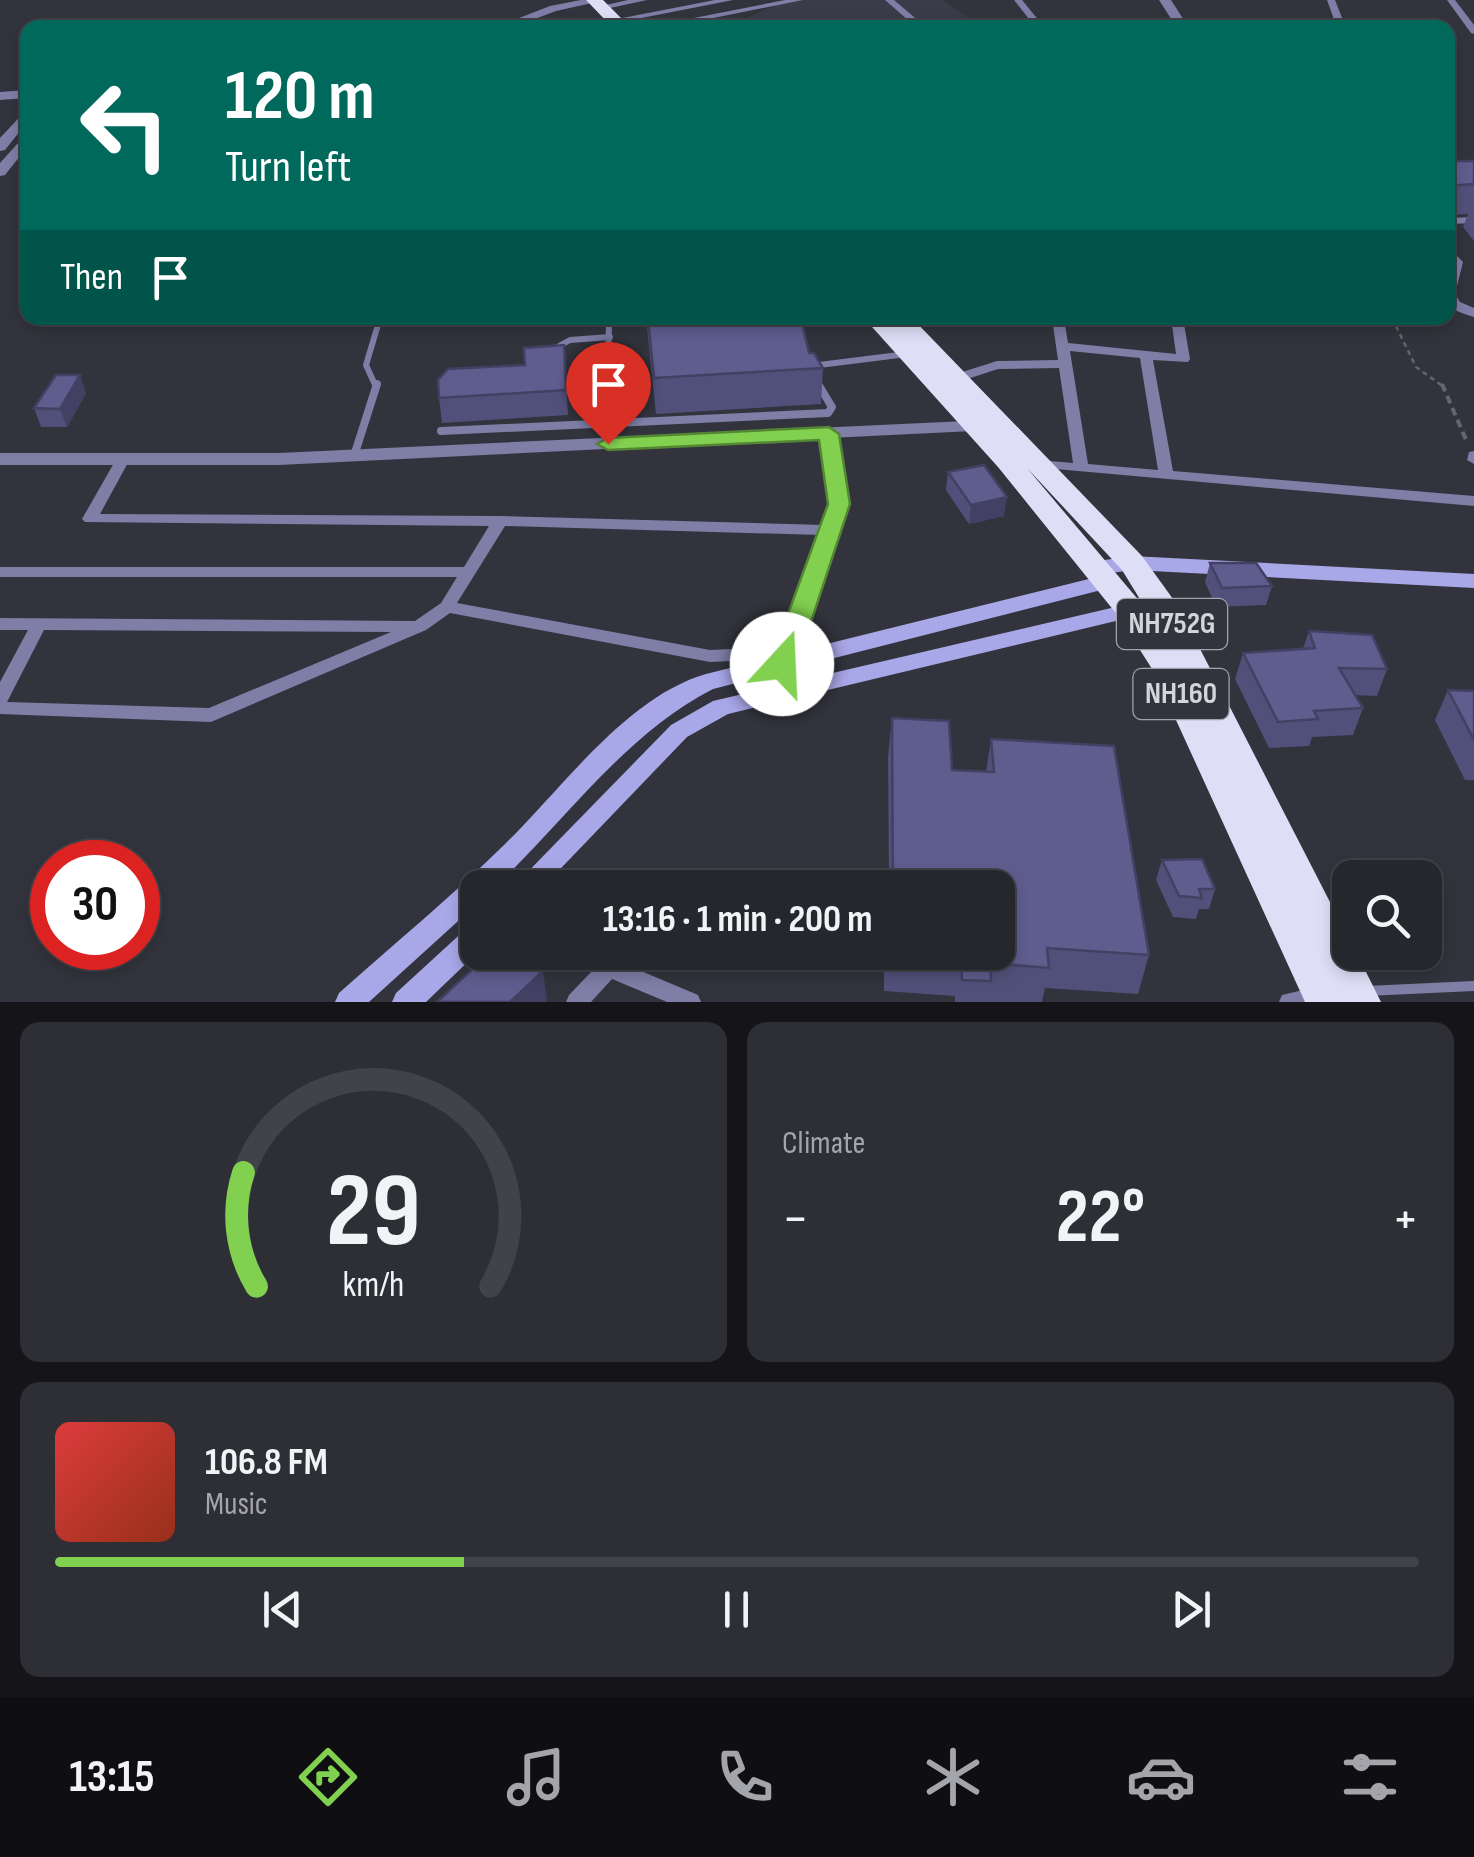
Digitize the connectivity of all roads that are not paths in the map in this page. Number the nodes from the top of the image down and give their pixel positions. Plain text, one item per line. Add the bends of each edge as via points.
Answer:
1 (556, 0) edge
2 (643, 0) edge
3 (728, 0) edge
4 (799, 0) edge
5 (874, 0) edge
6 (888, 0) edge
7 (1018, 0) edge
8 (1451, 0) edge
9 (589, 2) edge
10 (501, 20) edge
11 (527, 20) edge
12 (609, 20) edge
13 (637, 20) edge
14 (690, 20) edge
15 (898, 20) edge
16 (913, 20) edge
17 (1034, 20) edge
18 (1474, 32) edge
19 (20, 122) edge
20 (20, 146) edge
21 (0, 147) edge
22 (0, 172) edge
23 (378, 325) edge
24 (609, 325) edge
25 (881, 325) edge
26 (907, 325) edge
27 (1059, 325) edge
28 (1178, 325) edge
29 (610, 337) junction
30 (1062, 346) junction
31 (548, 354) edge
32 (908, 354) junction
33 (1146, 356) junction
34 (1065, 364) junction
35 (958, 378) junction
36 (608, 423) junction
37 (988, 426) junction
38 (441, 431) dead end
39 (829, 434) junction
40 (608, 444) junction
41 (354, 456) junction
42 (0, 459) edge
43 (123, 459) junction
44 (1038, 464) junction
45 (1080, 468) junction
46 (1166, 475) junction
47 (1474, 501) edge
48 (500, 521) junction
49 (832, 530) junction
50 (1113, 571) junction
51 (0, 572) edge
52 (469, 572) junction
53 (1474, 581) edge
54 (1163, 606) junction
55 (447, 607) junction
56 (1130, 610) junction
57 (0, 624) edge
58 (40, 624) junction
59 (420, 626) junction
60 (916, 631) junction
61 (930, 656) junction
62 (783, 659) junction
63 (795, 688) junction
64 (0, 699) edge
65 (0, 708) edge
66 (499, 870) edge
67 (543, 870) edge
68 (460, 908) edge
69 (460, 952) edge
70 (607, 970) edge
71 (610, 970) edge
72 (1474, 986) edge
73 (1331, 998) edge
74 (350, 1002) edge
75 (406, 1002) edge
76 (577, 1002) edge
77 (690, 1002) edge

1 - 10 street
2 - 9 street
3 - 13 street
4 - 14 street
5 - 15 street
6 - 16 street
7 - 17 street
8 - 18 street
9 - 11 street
9 - 12 highway
19 - 21 street
20 - 22 street
23 - 41 lane via 366,365 376,383
24 - 29 lane
25 - 32 highway, NH160
26 - 35 highway, NH752G
27 - 30 street
28 - 33 street via 1183,360
29 - 31 lane via 570,340
29 - 36 lane
30 - 33 street
30 - 34 street
32 - 36 lane via 809,367 832,408 828,412
32 - 37 highway, NH160
33 - 46 street
34 - 35 street via 997,366
34 - 45 street
35 - 37 highway, NH752G
36 - 38 lane
36 - 40 lane
37 - 39 street
37 - 44 highway, NH752G
37 - 50 highway, NH160
39 - 40 street
39 - 49 street via 839,504
40 - 41 street
41 - 43 street
42 - 43 street
43 - 48 street via 90,519
44 - 45 street
44 - 50 highway, NH752G
45 - 46 street
46 - 47 street
48 - 49 street
48 - 52 street
49 - 62 street
50 - 53 main road
50 - 54 highway, NH752G
50 - 56 highway, NH160
50 - 60 main road
51 - 52 street
52 - 55 street
54 - 56 main road
54 - 73 highway, NH752G
55 - 59 street
55 - 62 street via 710,656
56 - 61 main road
56 - 73 highway, NH160 via 1169,670
57 - 58 street
58 - 59 street
58 - 64 street
59 - 65 street via 211,715
60 - 61 main road
60 - 62 main road
61 - 63 main road
62 - 63 street
62 - 66 main road via 680,693 648,717
63 - 67 main road via 721,707 678,731
68 - 74 main road
69 - 75 main road
70 - 76 street
71 - 77 street
72 - 73 lane

